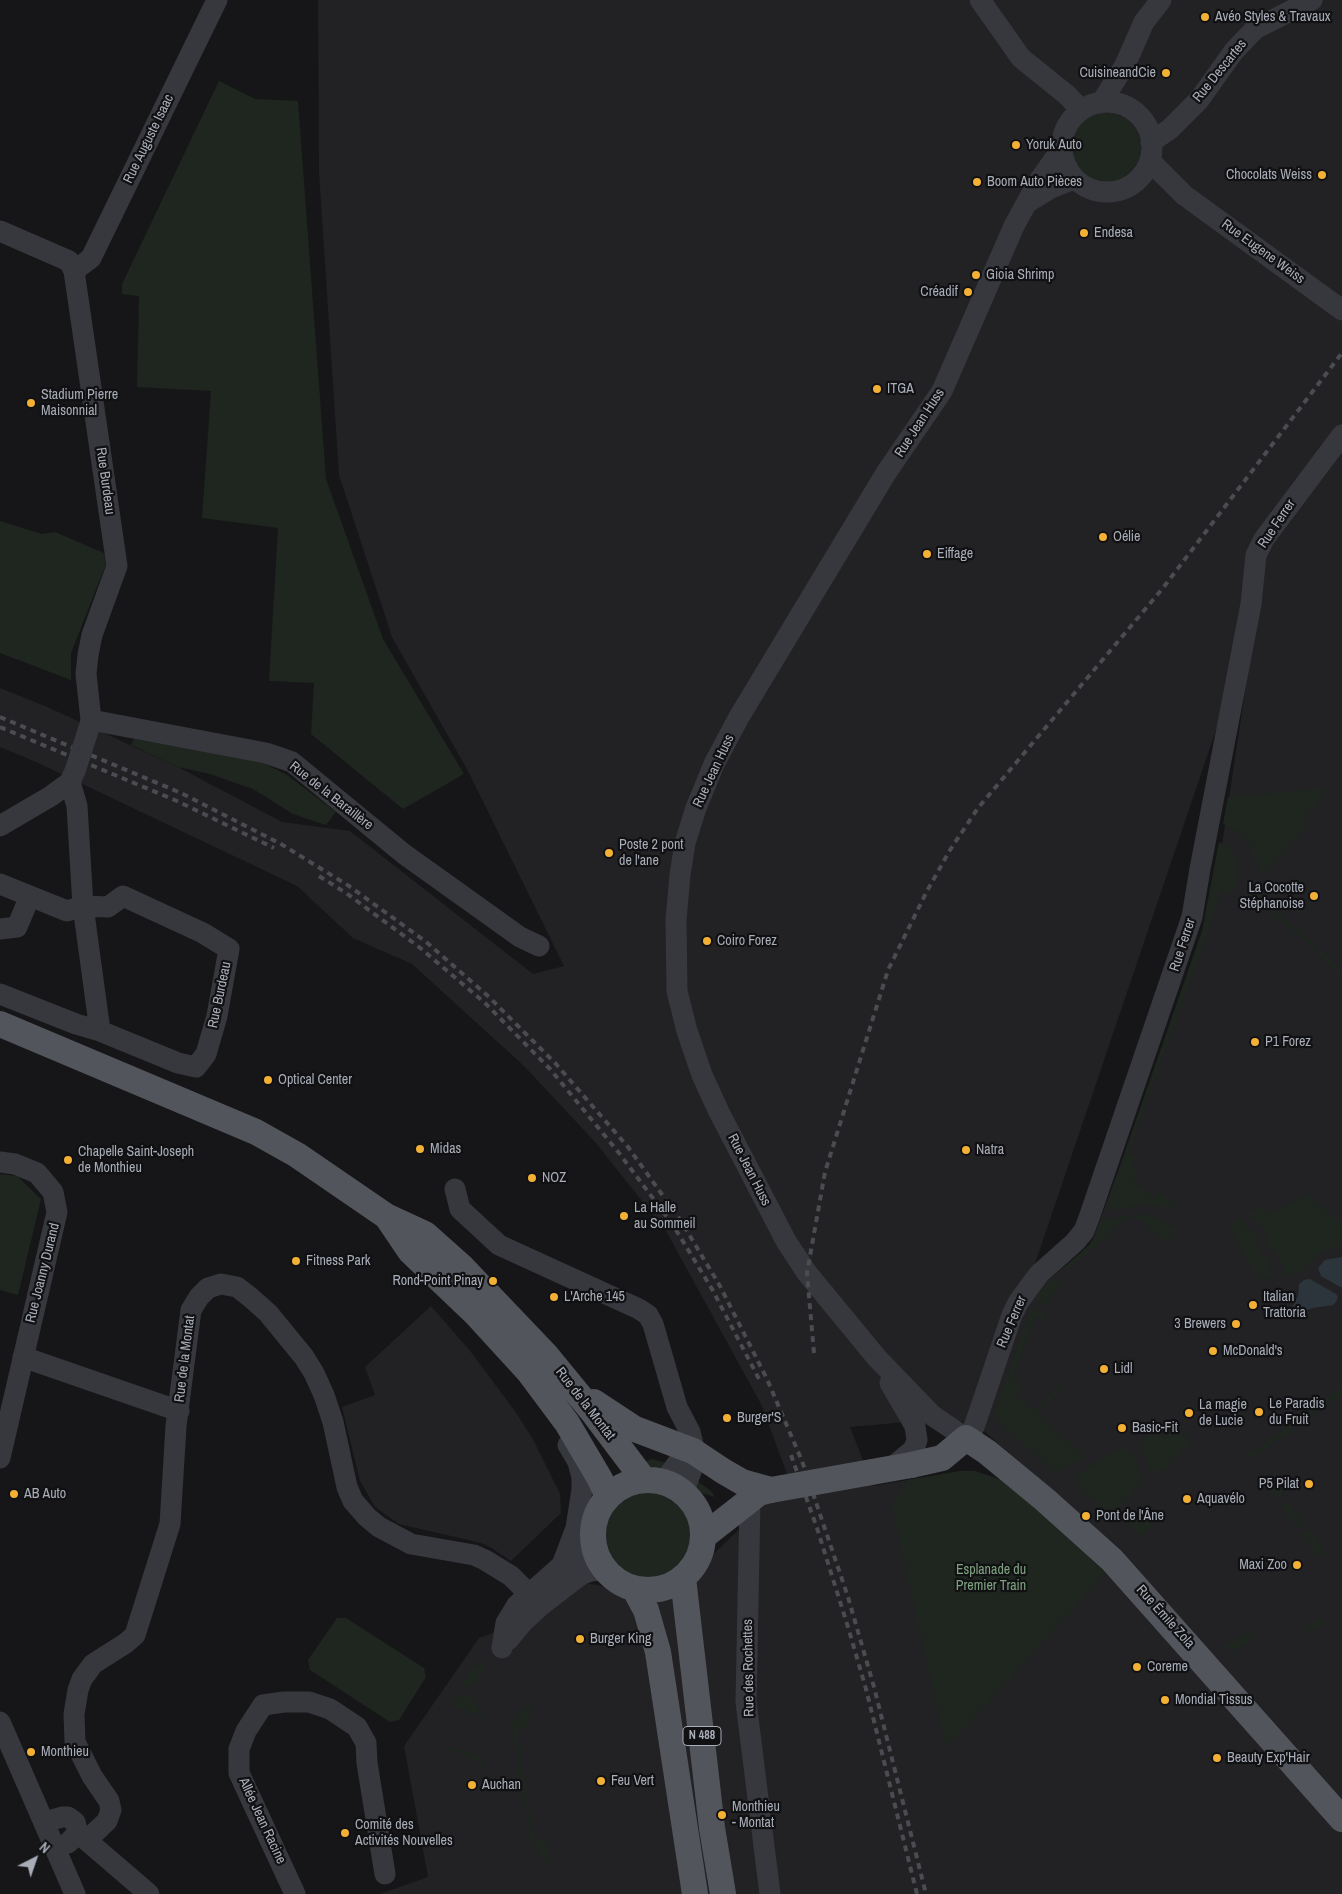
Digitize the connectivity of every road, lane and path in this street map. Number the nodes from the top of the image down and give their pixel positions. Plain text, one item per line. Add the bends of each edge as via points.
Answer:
1 (216, 0) edge
2 (980, 0) edge
3 (1161, 0) edge
4 (1312, 0) edge
5 (1125, 65) junction
6 (1101, 103) junction
7 (1080, 110) junction
8 (1136, 114) junction
9 (1182, 116) junction
10 (1062, 150) junction
11 (1151, 152) junction
12 (1074, 179) junction
13 (1138, 180) junction
14 (1184, 194) junction
15 (1026, 203) junction
16 (0, 231) edge
17 (74, 271) junction
18 (1342, 310) edge
19 (1342, 435) edge
20 (90, 724) junction
21 (73, 776) junction
22 (0, 826) edge
23 (0, 884) edge
24 (30, 896) junction
25 (75, 909) junction
26 (0, 929) edge
27 (538, 946) dead end
28 (0, 994) edge
29 (0, 1024) edge
30 (100, 1031) junction
31 (0, 1162) edge
32 (455, 1189) dead end
33 (23, 1357) junction
34 (877, 1358) junction
35 (538, 1363) junction
36 (7, 1401) edge
37 (677, 1407) junction
38 (179, 1411) junction
39 (652, 1436) junction
40 (966, 1438) junction
41 (693, 1451) junction
42 (0, 1458) edge
43 (903, 1463) junction
44 (651, 1481) junction
45 (761, 1495) junction
46 (608, 1497) junction
47 (688, 1497) junction
48 (594, 1535) junction
49 (704, 1536) junction
50 (562, 1566) junction
51 (610, 1574) junction
52 (683, 1578) junction
53 (634, 1588) junction
54 (529, 1594) junction
55 (0, 1722) edge
56 (1342, 1819) edge
57 (45, 1822) junction
58 (83, 1837) junction
59 (57, 1849) junction
60 (384, 1874) dead end
61 (75, 1894) edge
62 (149, 1894) edge
63 (295, 1894) edge
64 (695, 1894) edge
65 (722, 1894) edge
66 (770, 1894) edge

1 - 17 street, Rue Auguste Isaac via 91,258
2 - 7 street via 1022,58 1067,94
3 - 5 street via 1144,22
4 - 9 street, Rue Descartes via 1255,29 1234,51 1199,100
5 - 6 street
5 - 8 street
6 - 7 street
6 - 8 street via 1115,103
7 - 10 street via 1063,135
8 - 9 street
8 - 11 street via 1148,131
9 - 11 street, Rue Descartes
10 - 12 street
10 - 15 street, Rue Jean Huss
11 - 13 street via 1145,171
11 - 14 street, Rue Eugene Weiss
12 - 13 street via 1099,192 1127,188
12 - 15 street
13 - 14 street, Rue Eugene Weiss
14 - 18 street, Rue Eugene Weiss
15 - 34 street, Rue Jean Huss via 942,391 886,473 714,764 685,843 680,875 676,920 677,991 686,1031 702,1075 796,1258
16 - 17 street via 69,261
17 - 20 street, Rue Burdeau via 117,566 88,655 86,674
19 - 40 street, Rue Ferrer via 1264,539 1256,555 1251,604 1192,917 1084,1231 1039,1274 1019,1301 974,1427
20 - 21 street, Rue Burdeau, bridge
20 - 27 street, Rue de la Baraillère via 266,753 292,762 404,854 520,937
21 - 22 street via 51,796
21 - 25 street via 77,806
23 - 24 street
24 - 25 street
24 - 26 street via 17,927
25 - 30 street
25 - 30 street, Rue Burdeau via 108,908 123,896 203,932 229,949 217,1016 206,1054 196,1067 178,1063
28 - 30 street, Rue Burdeau
29 - 35 main road, Rue de la Montat via 256,1132 316,1167 386,1216 425,1234 462,1267
31 - 33 street, Rue Joanny Durand via 16,1164 37,1173 53,1192 58,1212
32 - 37 street via 460,1209 498,1245 648,1315 654,1324
33 - 36 street, Rue Joanny Durand
33 - 38 street
34 - 40 street, Rue Jean Huss via 933,1416
34 - 43 street, Rue Jean Huss via 915,1426 917,1440
35 - 39 main road via 620,1420
35 - 44 main road, Rue de la Montat via 592,1411
35 - 46 main road, Rue de la Montat via 566,1423
35 - 50 street, Rue de la Montat via 541,1402 578,1462 582,1477 576,1528
36 - 42 street, Rue Joanny Durand
37 - 39 street via 672,1418
37 - 41 street via 690,1432
38 - 54 street, Rue de la Montat via 191,1310 208,1288 221,1284 237,1287 268,1312 314,1373 333,1422 346,1487 353,1501 379,1528 411,1544 486,1560 511,1576
38 - 58 street, Rue de la Montat via 170,1524 135,1635 93,1664 78,1690 74,1714 75,1742 111,1810 107,1822
39 - 41 main road
40 - 43 main road via 942,1458
40 - 56 main road, Rue Émile Zola via 1028,1485 1112,1560
41 - 44 street via 682,1457 668,1476
41 - 45 main road
41 - 47 street via 695,1460
43 - 45 main road, bridge
44 - 46 main road via 624,1486
44 - 47 main road via 672,1485
45 - 47 main road via 721,1503
45 - 49 main road
45 - 66 street, Rue des Rochettes via 746,1702
46 - 48 main road via 595,1522
47 - 49 main road via 701,1518
48 - 50 street, Rue de la Montat via 577,1557
48 - 51 main road via 595,1549
49 - 52 main road via 694,1566
50 - 54 street, Rue de la Montat
51 - 53 main road
51 - 54 street, Rue de la Montat via 591,1570 582,1574 523,1622 502,1648 506,1623 517,1605
52 - 53 main road via 651,1590
52 - 65 main road, N 488
53 - 64 main road, N 488 via 646,1610 658,1652
55 - 57 street
57 - 58 street via 62,1816 68,1818 75,1822
57 - 59 street
58 - 59 street, Rue de la Montat
58 - 62 street
59 - 61 street
60 - 63 street, Allée Jean Racine via 366,1743 357,1727 330,1709 308,1702 263,1704 246,1731 239,1750 239,1773

